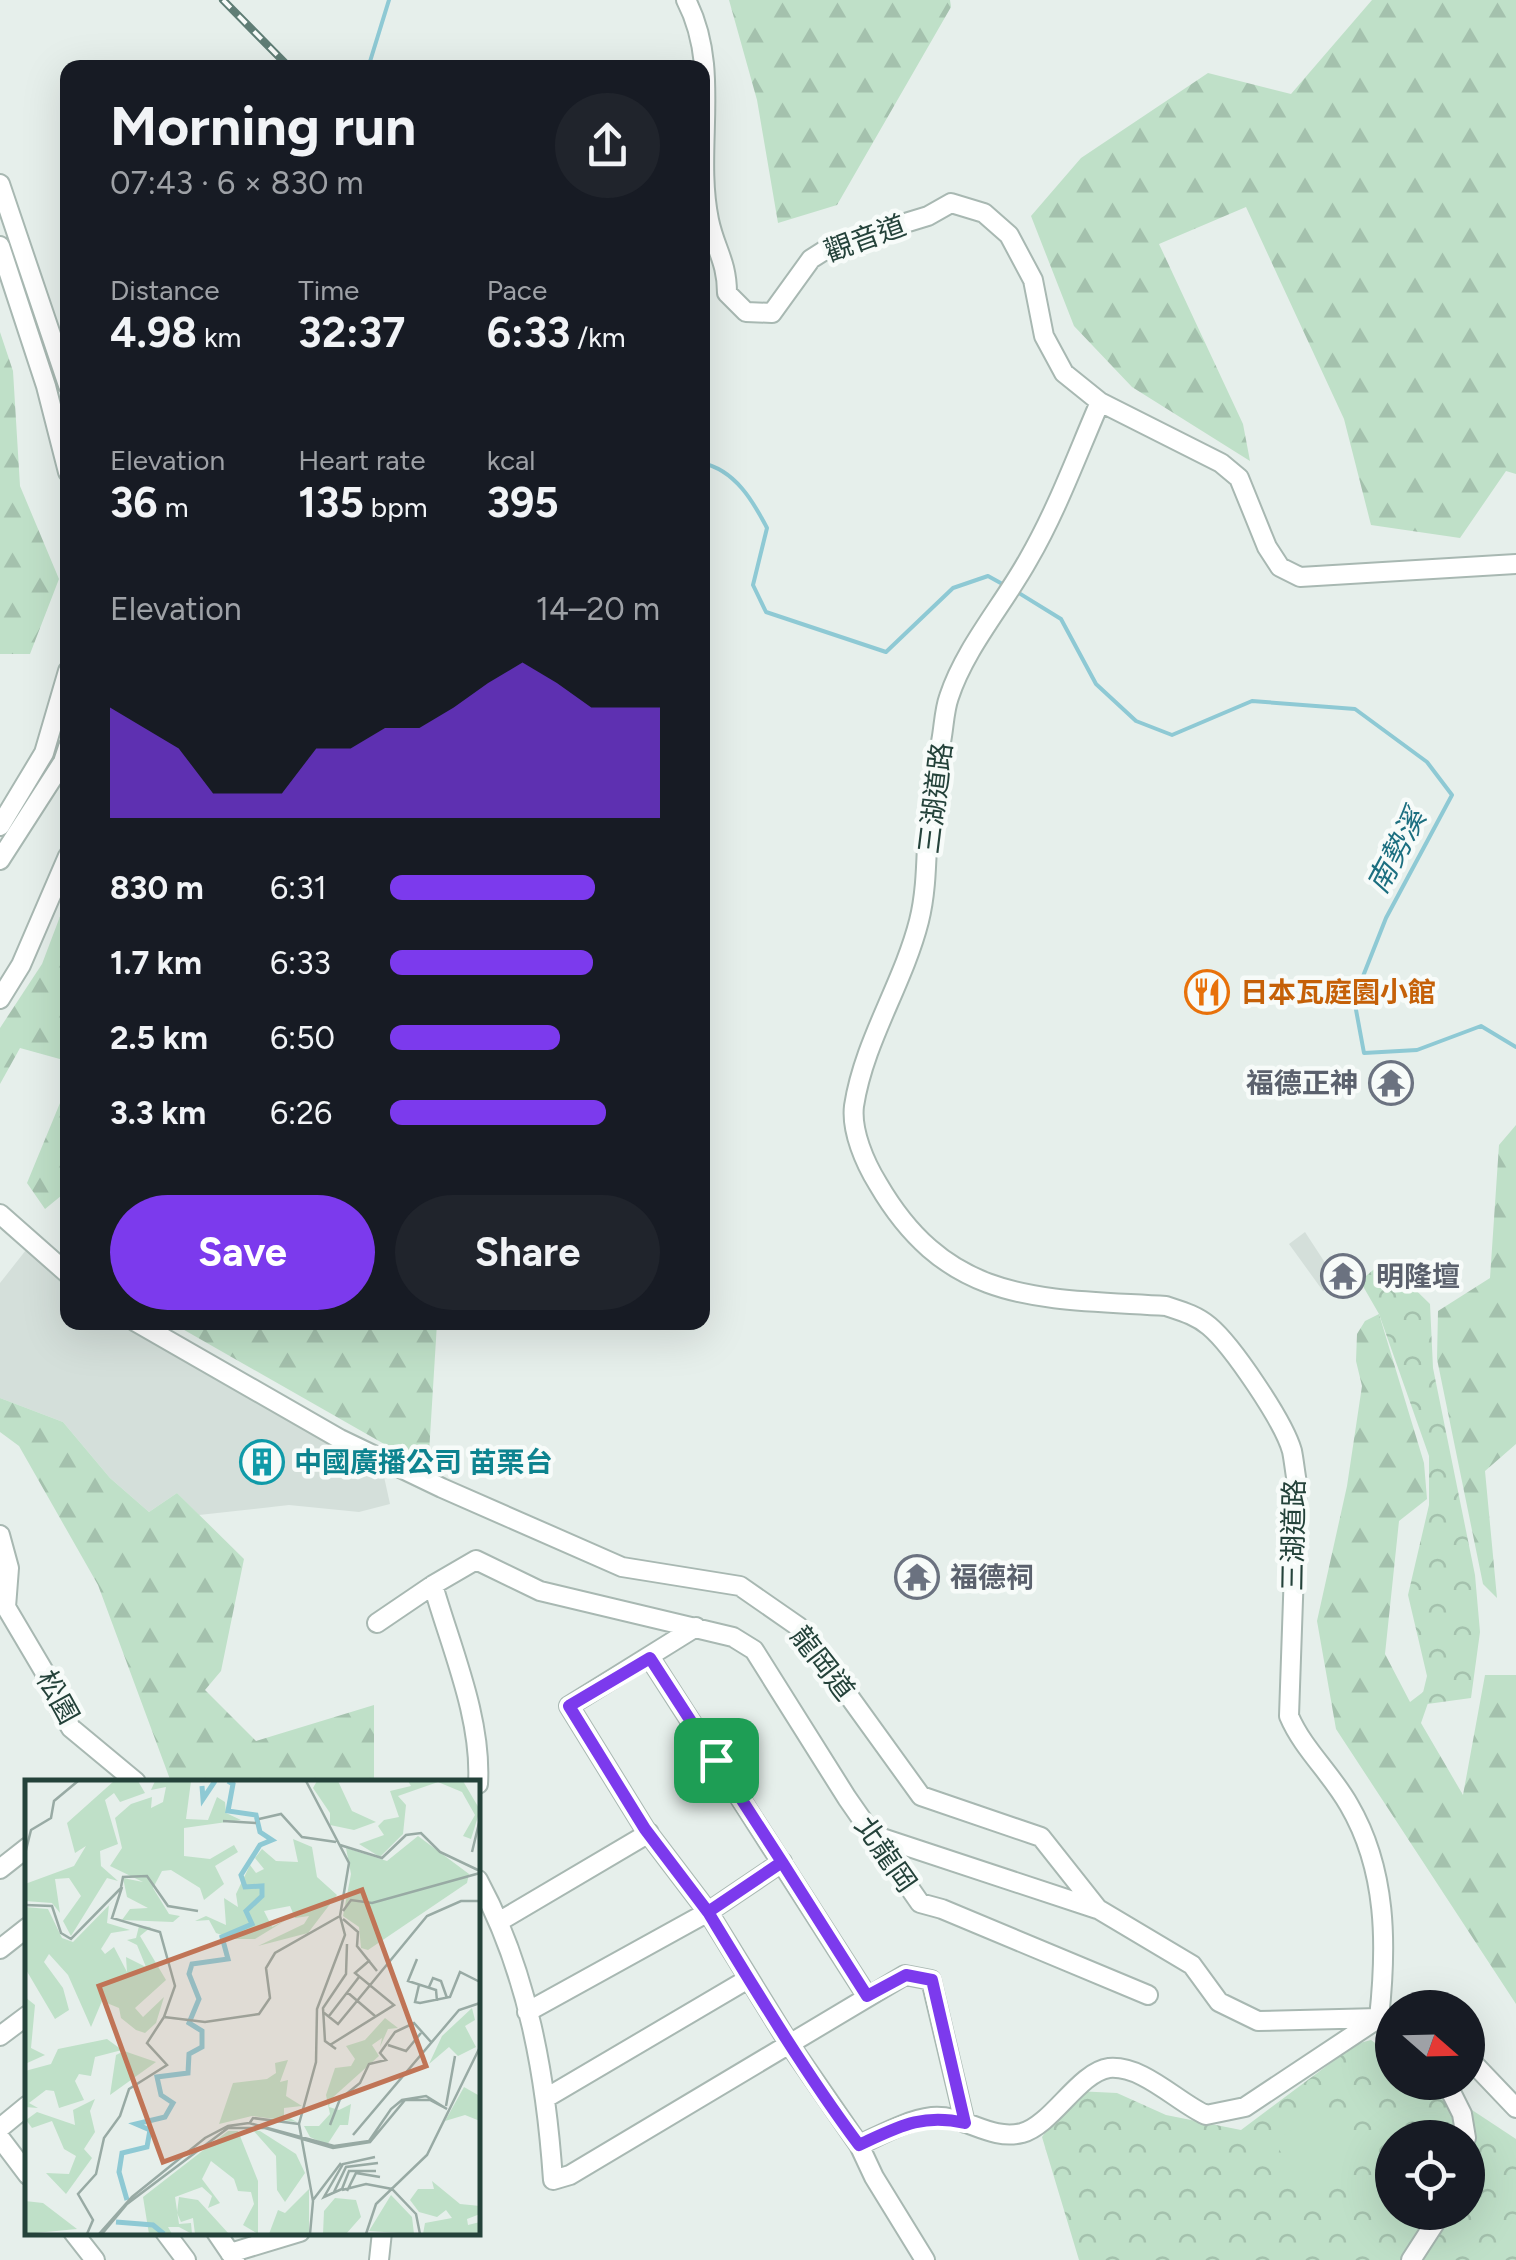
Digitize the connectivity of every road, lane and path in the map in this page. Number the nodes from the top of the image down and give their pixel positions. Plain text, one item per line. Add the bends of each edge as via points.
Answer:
1 (686, 0) edge
2 (705, 60) edge
3 (0, 184) edge
4 (710, 223) edge
5 (0, 246) edge
6 (60, 363) edge
7 (60, 385) edge
8 (46, 386) junction
9 (1100, 402) junction
10 (60, 441) edge
11 (1516, 564) edge
12 (60, 698) edge
13 (44, 753) junction
14 (60, 757) edge
15 (60, 768) edge
16 (0, 826) edge
17 (0, 860) edge
18 (60, 874) edge
19 (0, 999) edge
20 (0, 1214) edge
21 (60, 1267) edge
22 (150, 1330) edge
23 (0, 1535) edge
24 (433, 1585) junction
25 (377, 1623) dead end
26 (696, 1627) junction
27 (650, 1658) junction
28 (134, 1780) edge
29 (478, 1780) edge
30 (649, 1833) junction
31 (873, 1835) junction
32 (25, 1849) edge
33 (782, 1862) junction
34 (0, 1869) edge
35 (480, 1884) edge
36 (1098, 1910) junction
37 (708, 1912) junction
38 (500, 1922) junction
39 (25, 1929) edge
40 (0, 1949) edge
41 (748, 1979) junction
42 (1385, 1990) edge
43 (1148, 1995) dead end
44 (867, 1996) junction
45 (528, 2012) junction
46 (25, 2017) edge
47 (1375, 2021) edge
48 (1375, 2028) edge
49 (0, 2036) edge
50 (790, 2044) junction
51 (1485, 2075) edge
52 (546, 2098) junction
53 (25, 2107) edge
54 (1516, 2108) edge
55 (965, 2123) junction
56 (0, 2128) edge
57 (0, 2138) edge
58 (859, 2145) junction
59 (25, 2171) edge
60 (1430, 2230) edge
61 (75, 2235) edge
62 (167, 2235) edge
63 (218, 2235) edge
64 (292, 2235) edge
65 (382, 2235) edge
66 (233, 2257) edge
67 (95, 2260) edge
68 (186, 2260) edge
69 (379, 2260) edge
70 (925, 2260) edge
71 (1411, 2260) edge

1 - 2 street, 觀音道
3 - 6 street
4 - 9 street, 觀音道 via 727,269 728,294 746,312 772,313 811,259 833,246 951,203 984,213 1008,235 1033,280 1044,336 1064,373
5 - 8 street
7 - 8 street
8 - 10 street
9 - 11 street via 1239,478 1267,547 1280,567 1300,577
9 - 42 street, 三湖道路 via 1048,526 947,700 922,904 912,949 860,1078 853,1111 857,1134 896,1216 949,1266 975,1281 1030,1296 1188,1313 1226,1345 1280,1424 1297,1483 1289,1716 1299,1740 1350,1806 1374,1862
12 - 13 street
13 - 14 street
13 - 16 street
15 - 17 street
18 - 19 street
20 - 21 street
22 - 36 street, 龍岡道 via 340,1439 622,1567 740,1586 799,1626 921,1796 1042,1837
23 - 28 street, 松園 via 10,1568 6,1607 59,1708 71,1728
24 - 25 street, 北龍岡
24 - 26 street, 北龍岡 via 476,1560 540,1591
24 - 29 street via 472,1723
26 - 27 street
26 - 31 street, 北龍岡 via 733,1636 754,1650
27 - 30 street via 569,1706
27 - 33 street
30 - 37 street
30 - 38 street
31 - 36 street
31 - 43 street, 北龍岡 via 920,1903
32 - 34 street
33 - 37 street
33 - 44 street
35 - 38 street
36 - 47 street, 龍岡道 via 1192,1965 1219,2002 1258,2022
37 - 41 street
37 - 45 street
38 - 45 street
39 - 40 street
41 - 50 street
41 - 52 street
44 - 50 street
44 - 55 street via 906,1975 932,1980
45 - 52 street
46 - 49 street
48 - 55 street via 1245,2107 1206,2115 1139,2074 1108,2068 1025,2132 990,2134
50 - 52 street via 553,2180
50 - 58 street
51 - 54 street
53 - 56 street
55 - 58 street via 932,2117
57 - 59 street
58 - 70 street
60 - 71 street
61 - 67 street
62 - 68 street
63 - 66 street
64 - 66 street
65 - 69 street

